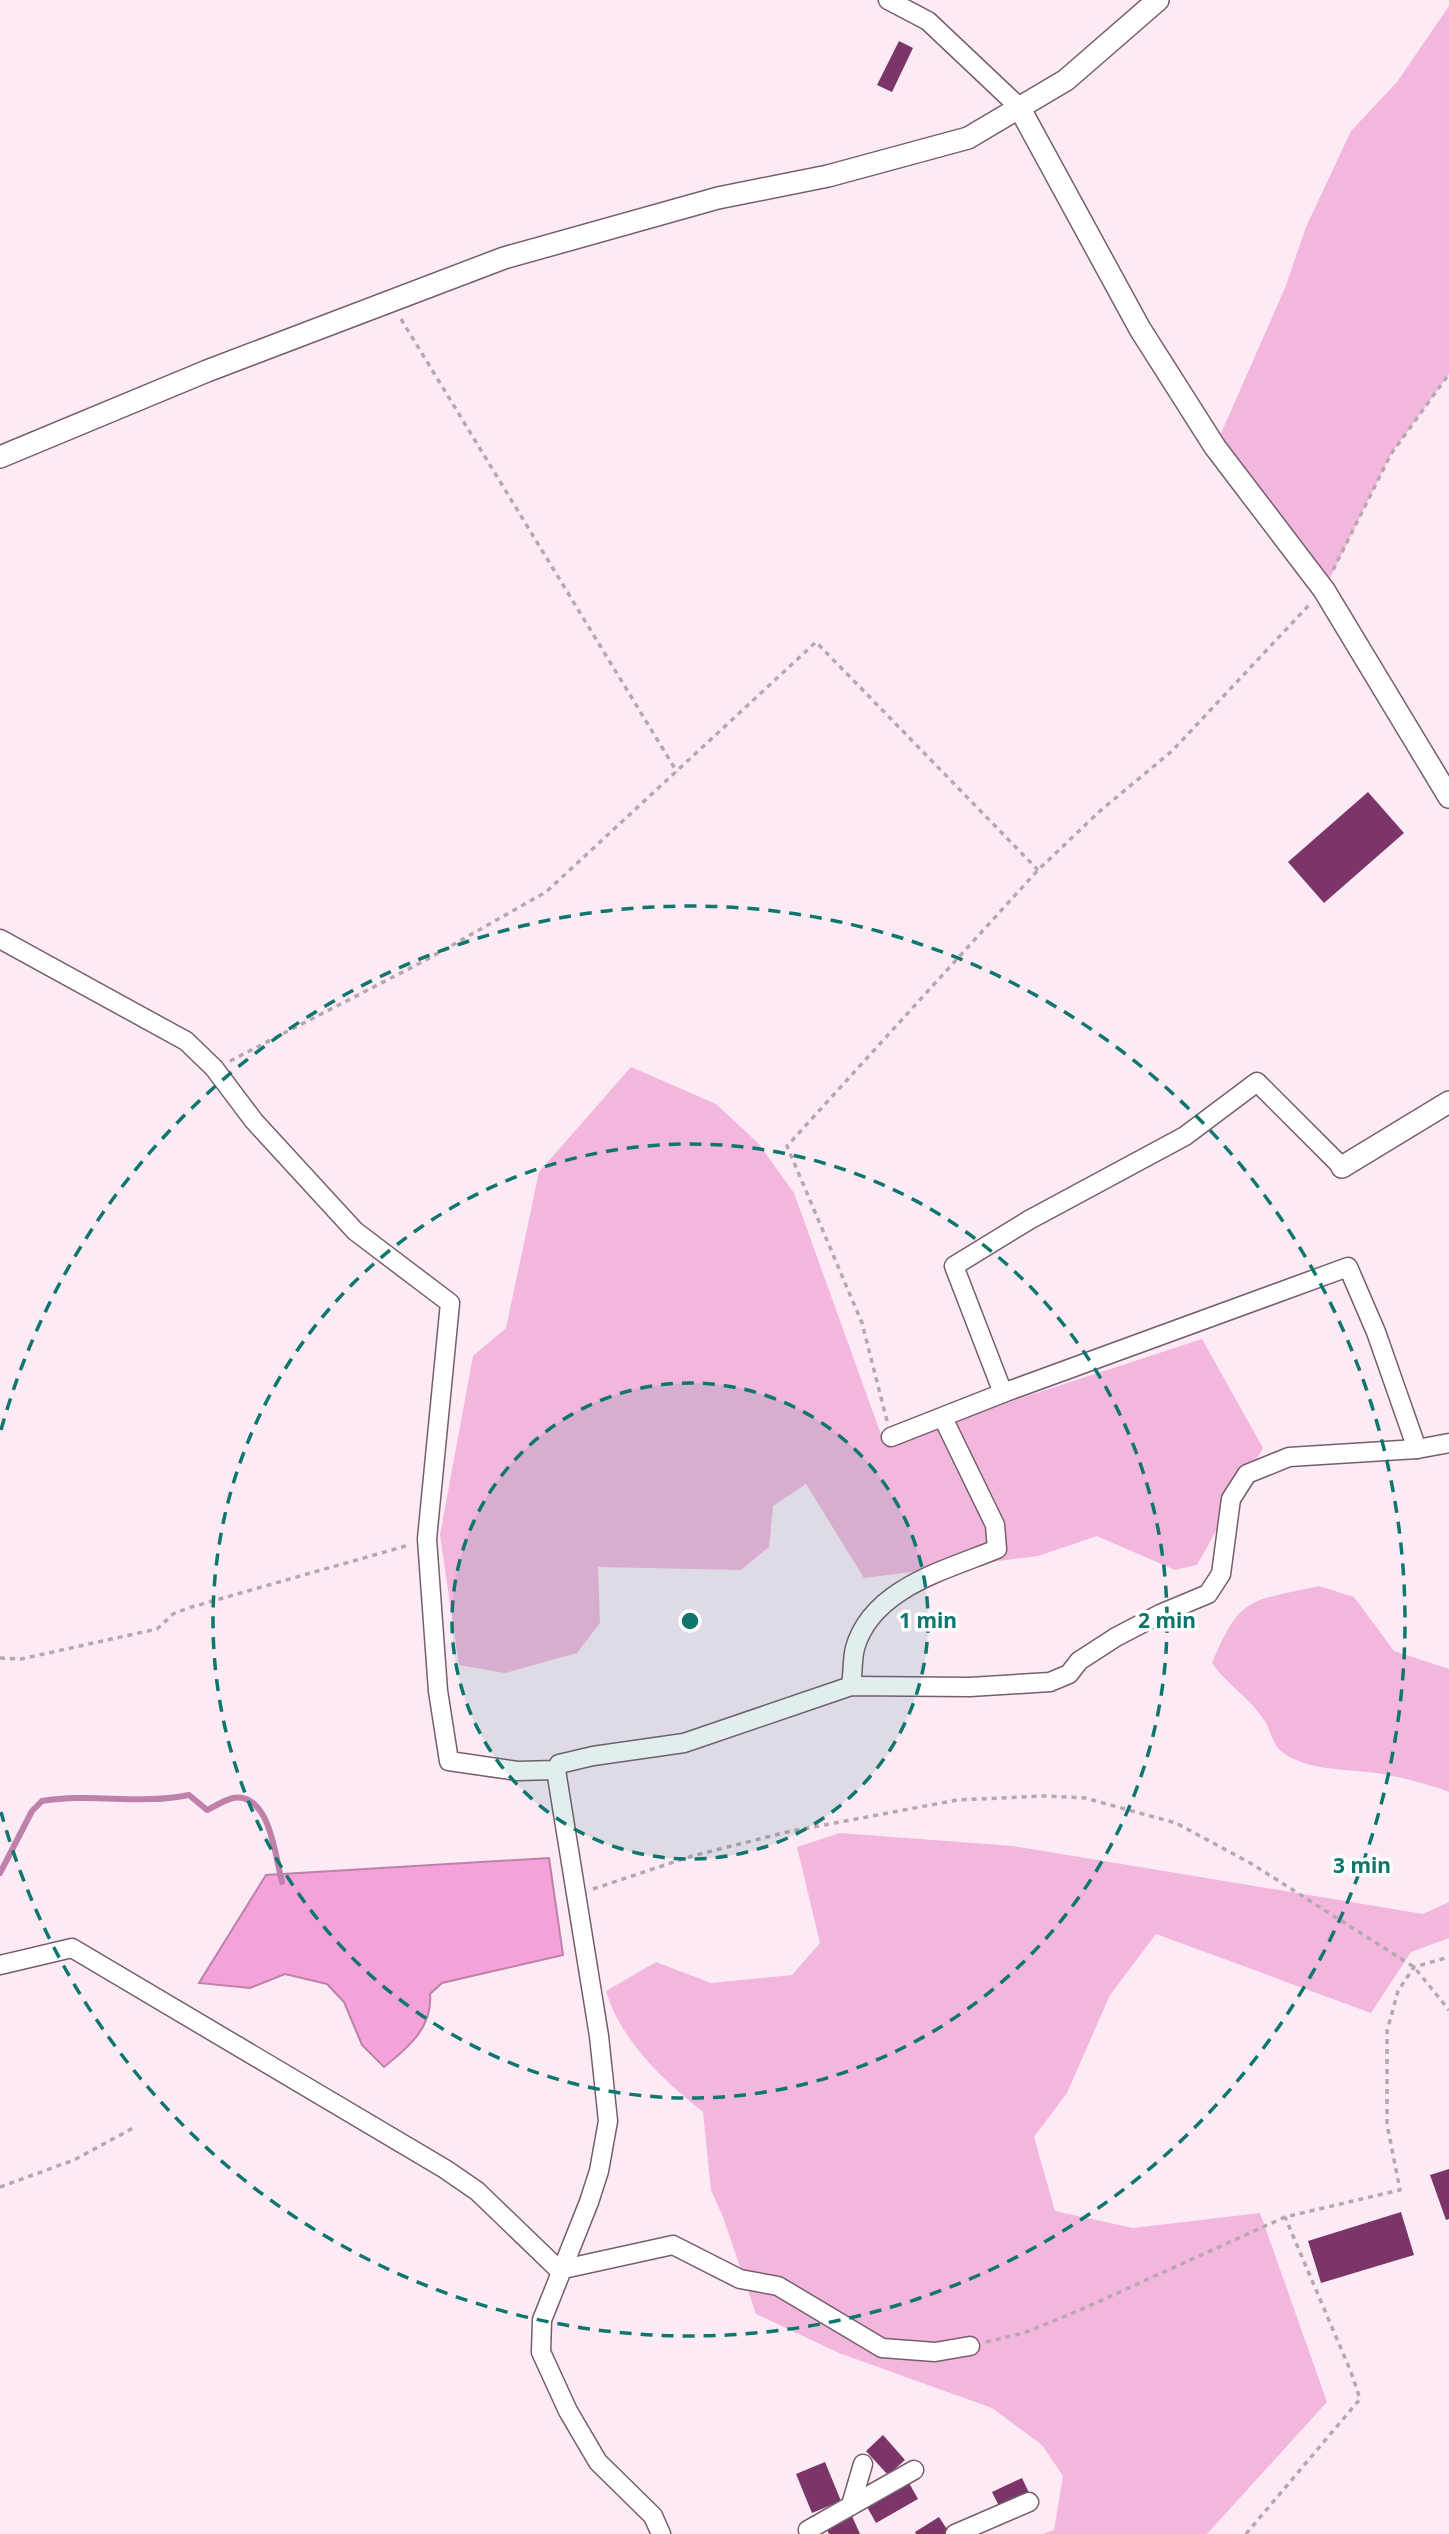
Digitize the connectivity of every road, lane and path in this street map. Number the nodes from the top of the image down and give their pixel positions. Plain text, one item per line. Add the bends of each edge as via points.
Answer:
1 (888, 0) edge
2 (1158, 0) edge
3 (1019, 107) junction
4 (389, 299) junction
5 (1449, 374) edge
6 (0, 457) edge
7 (1324, 590) junction
8 (677, 772) junction
9 (1449, 797) edge
10 (1038, 870) junction
11 (0, 939) edge
12 (214, 1069) junction
13 (1449, 1102) edge
14 (1342, 1167) joint
15 (1003, 1393) junction
16 (943, 1418) junction
17 (891, 1437) joint
18 (1449, 1443) edge
19 (1417, 1450) junction
20 (427, 1539) junction
21 (0, 1658) edge
22 (851, 1686) junction
23 (556, 1770) junction
24 (578, 1894) junction
25 (1449, 1956) edge
26 (0, 1965) edge
27 (1414, 1967) junction
28 (1449, 2010) edge
29 (135, 2127) dead end
30 (0, 2187) edge
31 (1285, 2217) junction
32 (559, 2270) junction
33 (970, 2346) joint
34 (863, 2464) dead end
35 (914, 2470) dead end
36 (1028, 2501) dead end
37 (851, 2505) junction
38 (661, 2534) edge
39 (809, 2534) edge
40 (955, 2534) edge
41 (1246, 2534) edge

1 - 3 street via 928,21
2 - 3 street via 1066,80
3 - 4 street via 968,138 828,176 718,198 504,258
3 - 7 street via 1148,341 1215,447
4 - 6 street
4 - 8 path
5 - 7 path via 1391,454
7 - 9 street
7 - 10 path via 1172,751
8 - 10 path via 816,642
8 - 12 path via 546,891 426,960
10 - 17 path via 787,1146 862,1324
11 - 12 street via 186,1041
12 - 20 street via 254,1121 355,1231 450,1303
13 - 14 street
14 - 15 street via 1257,1082 1185,1136 954,1266
15 - 16 street
15 - 19 street via 1348,1267
16 - 17 street
16 - 22 street via 995,1525 997,1549 882,1603 855,1648
18 - 19 street
19 - 22 street via 1289,1457 1247,1474 1231,1499 1221,1574 1208,1594 1116,1637 1050,1682
20 - 21 path via 188,1608 157,1629 21,1659
20 - 23 street via 438,1690 449,1761 517,1771
22 - 23 street via 684,1743 593,1756 559,1764
23 - 24 street
24 - 27 path via 692,1856 918,1807 970,1799 1085,1798 1176,1823 1252,1864
24 - 32 street via 608,2121 589,2202
25 - 27 path
26 - 32 street via 72,1948 445,2169 477,2191
27 - 28 path
27 - 31 path via 1398,1990 1387,2031 1387,2124 1400,2190
29 - 30 path via 74,2160
31 - 33 path via 1069,2315 1024,2333
31 - 41 path via 1360,2399
32 - 33 street via 673,2245 740,2279 778,2286 882,2348 935,2352
32 - 38 street via 541,2320 541,2352 598,2462 653,2516
34 - 37 street
35 - 37 street
36 - 40 street
37 - 39 street via 808,2530

